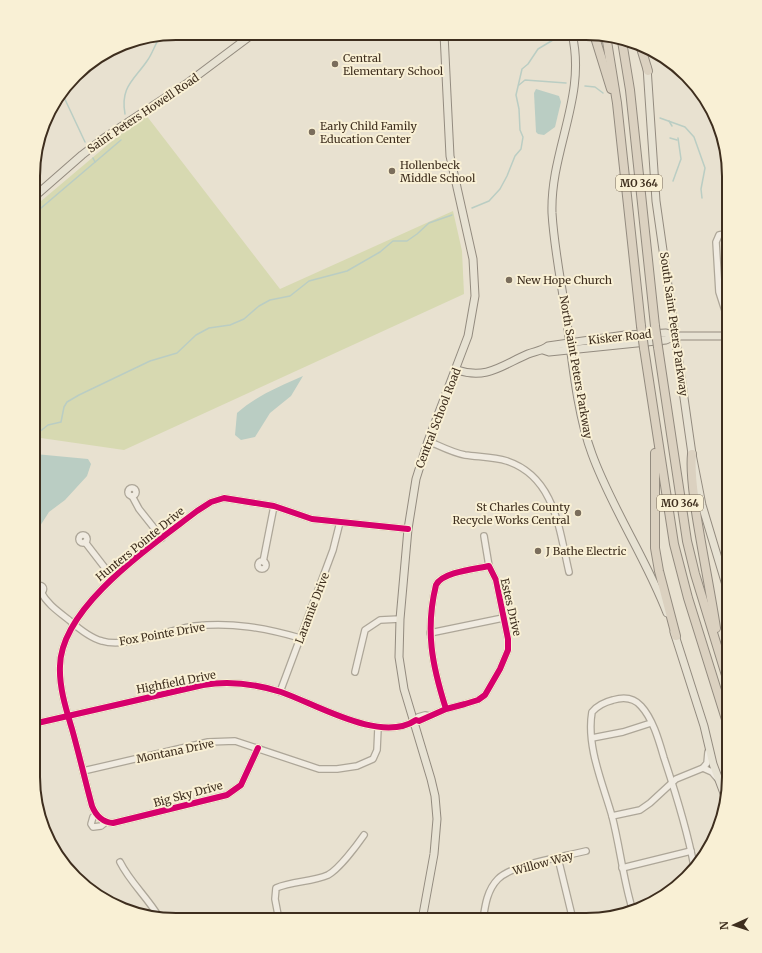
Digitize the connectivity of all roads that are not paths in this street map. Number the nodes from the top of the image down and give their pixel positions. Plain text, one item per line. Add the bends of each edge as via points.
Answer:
1 (245, 40) edge
2 (444, 40) edge
3 (573, 40) edge
4 (596, 41) edge
5 (607, 42) edge
6 (623, 46) edge
7 (642, 52) edge
8 (646, 54) edge
9 (648, 71) junction
10 (619, 123) junction
11 (40, 192) edge
12 (722, 235) edge
13 (722, 301) edge
14 (675, 336) junction
15 (722, 336) edge
16 (570, 342) junction
17 (543, 350) junction
18 (571, 350) junction
19 (457, 370) junction
20 (653, 417) junction
21 (428, 441) junction
22 (692, 454) junction
23 (132, 496) dead end
24 (274, 506) junction
25 (340, 522) junction
26 (408, 529) junction
27 (484, 536) dead end
28 (162, 538) junction
29 (85, 542) dead end
30 (263, 562) dead end
31 (489, 566) junction
32 (722, 571) edge
33 (569, 572) dead end
34 (112, 577) junction
35 (41, 592) dead end
36 (503, 618) junction
37 (400, 619) junction
38 (74, 625) junction
39 (430, 633) junction
40 (676, 636) junction
41 (300, 638) junction
42 (719, 655) junction
43 (722, 664) edge
44 (355, 672) dead end
45 (280, 692) junction
46 (722, 706) edge
47 (446, 708) junction
48 (68, 715) junction
49 (415, 721) junction
50 (40, 722) edge
51 (651, 723) junction
52 (378, 728) junction
53 (592, 738) junction
54 (708, 746) junction
55 (258, 748) junction
56 (703, 768) junction
57 (83, 771) junction
58 (720, 781) junction
59 (672, 782) junction
60 (722, 787) edge
61 (98, 816) junction
62 (612, 816) junction
63 (106, 822) junction
64 (364, 835) dead end
65 (586, 851) dead end
66 (691, 851) junction
67 (558, 858) junction
68 (693, 860) edge
69 (120, 862) dead end
70 (622, 868) junction
71 (631, 905) edge
72 (155, 911) edge
73 (278, 913) edge
74 (423, 913) edge
75 (484, 913) edge
76 (572, 913) edge

1 - 11 main road, Saint Peters Howell Road via 186,84 104,138
2 - 19 main road, Central School Road via 450,156 469,238 475,278 473,313
3 - 16 main road, North Saint Peters Parkway via 576,83 555,177 552,206
4 - 10 highway
5 - 10 highway, MO 364
6 - 42 highway, MO 364, bridge via 630,90 655,326 687,540
7 - 9 highway
8 - 9 main road, South Saint Peters Parkway
9 - 14 main road, South Saint Peters Parkway via 654,181
10 - 20 highway, MO 364, bridge
12 - 13 street via 717,236 719,292
14 - 15 main road, Kisker Road
14 - 16 main road, Kisker Road via 666,333 625,335
14 - 18 main road, Kisker Road via 666,340
14 - 22 main road, South Saint Peters Parkway
16 - 17 main road, Kisker Road via 548,346
16 - 18 main road, North Saint Peters Parkway
17 - 18 main road, Kisker Road
17 - 19 main road, Kisker Road via 495,370 472,373
18 - 40 main road, North Saint Peters Parkway via 591,453 656,586
19 - 21 main road, Central School Road
20 - 40 highway via 655,548
20 - 46 highway, MO 364 via 678,560
21 - 26 main road, Central School Road via 416,480
21 - 33 street via 463,455 506,461 521,467 534,477 550,498
22 - 32 main road, South Saint Peters Parkway via 702,505
22 - 42 highway via 690,467 693,491
23 - 28 street
24 - 25 street, Hunters Pointe Drive via 312,518
24 - 28 street, Hunters Pointe Drive via 224,498 196,511
24 - 30 street
25 - 26 street, Hunters Pointe Drive
25 - 41 street, Laramie Drive via 333,550
26 - 37 main road, Central School Road
27 - 31 street
28 - 34 street, Hunters Pointe Drive
29 - 34 street
31 - 36 street, Estes Drive via 496,580
31 - 39 street, Estes Drive via 439,579 434,591
34 - 38 street, Hunters Pointe Drive via 99,590
35 - 38 street, Fox Pointe Drive via 49,603
36 - 39 street
36 - 47 street, Estes Drive via 508,650 490,688 478,700
37 - 44 street via 380,620 365,630
37 - 49 main road, Central School Road via 400,668
38 - 41 street, Fox Pointe Drive via 96,639 113,643 189,627 231,624 258,627
38 - 48 street, Hunters Pointe Drive via 65,642 60,662
39 - 47 street, Estes Drive via 432,660
40 - 54 main road, North Saint Peters Parkway
41 - 45 street, Laramie Drive
42 - 43 highway, MO 364
45 - 48 street, Highfield Drive via 216,683
45 - 52 street, Highfield Drive
47 - 49 street, Estes Drive
48 - 50 street, Highfield Drive
48 - 57 street, Hunters Pointe Drive
49 - 52 street, Highfield Drive
49 - 74 main road, Central School Road via 435,796 437,818 434,854
51 - 53 street
51 - 53 street via 641,706 634,700 612,700 592,712
51 - 59 street
52 - 55 street, Montana Drive via 375,756 357,766 319,769
53 - 62 street
54 - 56 street via 707,762
54 - 58 main road, North Saint Peters Parkway
55 - 57 street, Montana Drive via 235,741 208,742
55 - 63 street, Big Sky Drive via 241,785 227,795 113,823
56 - 58 street via 712,772
56 - 59 street
57 - 61 street, Hunters Pointe Drive via 92,806
58 - 60 main road, North Saint Peters Parkway
59 - 62 street via 650,804 640,810
59 - 66 street via 686,824
61 - 63 street
61 - 63 street, Hunters Pointe Drive via 92,821 93,827 102,826
62 - 70 street via 620,846
64 - 73 street via 335,870 327,875 287,883 276,888
65 - 67 street, Willow Way
66 - 68 street
66 - 70 street
67 - 75 street, Willow Way via 520,867 504,874 488,895
67 - 76 street
69 - 72 street via 126,875
70 - 71 street

